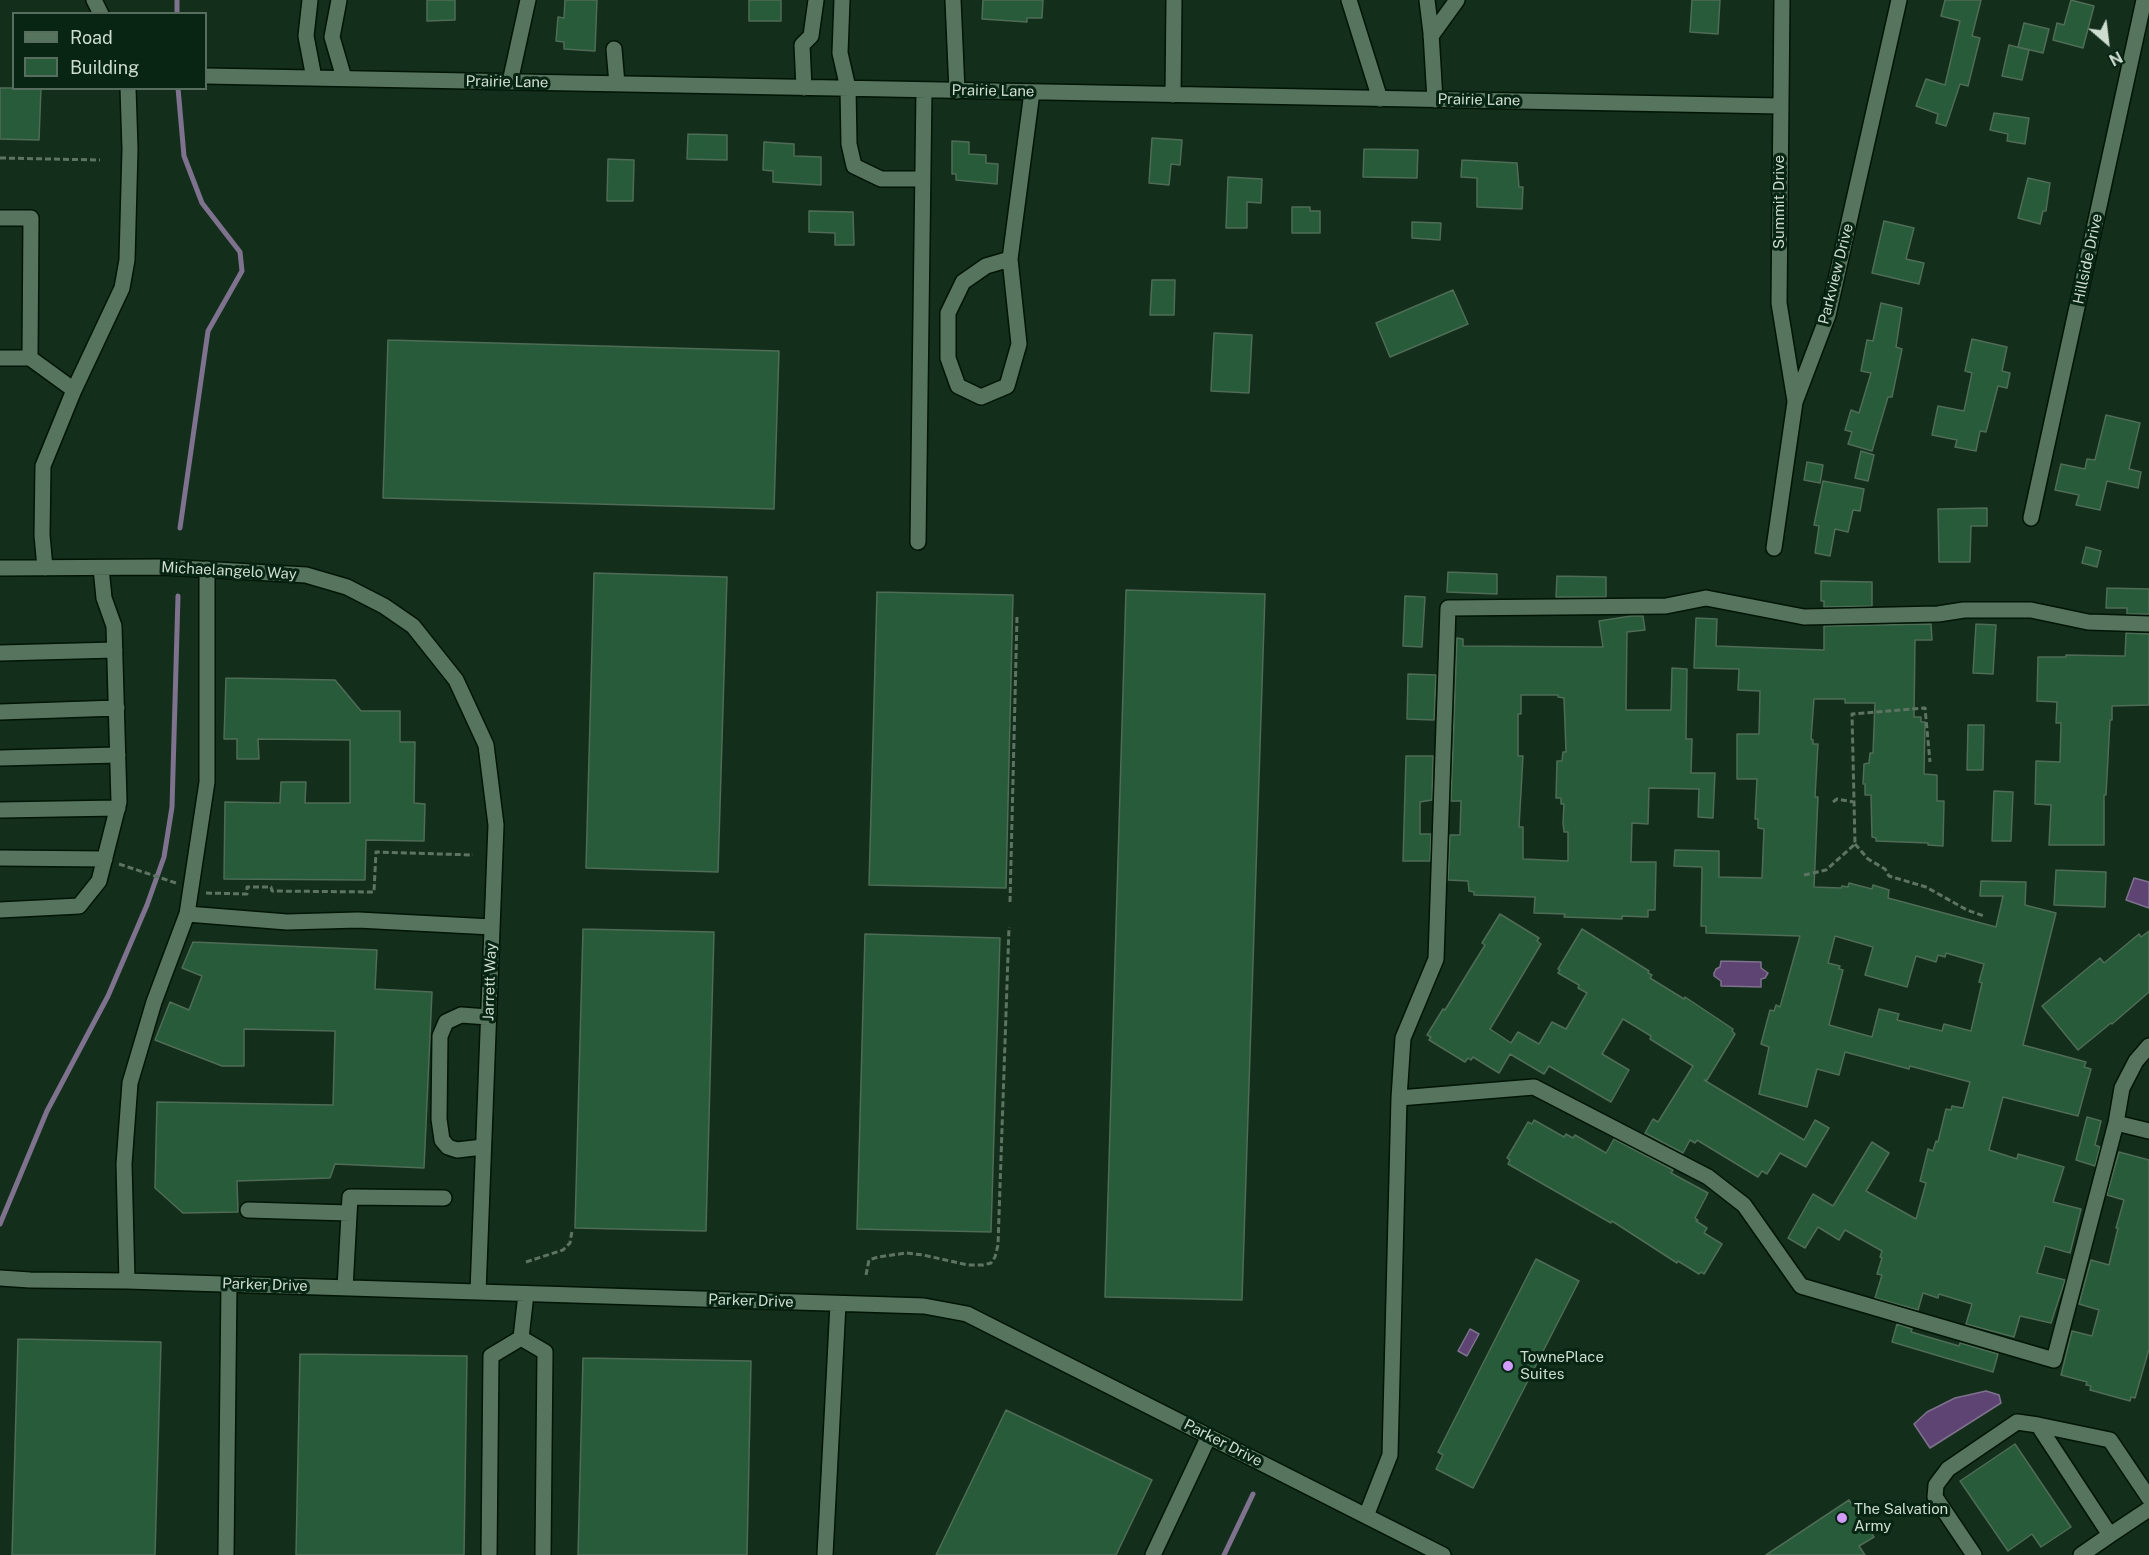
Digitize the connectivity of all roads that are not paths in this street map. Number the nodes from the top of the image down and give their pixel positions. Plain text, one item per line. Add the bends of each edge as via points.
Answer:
1 (310, 0) edge
2 (339, 0) edge
3 (528, 0) edge
4 (816, 0) edge
5 (842, 0) edge
6 (953, 0) edge
7 (1174, 0) edge
8 (1349, 0) edge
9 (1427, 0) edge
10 (1457, 0) edge
11 (1782, 0) edge
12 (1899, 0) edge
13 (2144, 0) edge
14 (1431, 36) junction
15 (614, 49) dead end
16 (207, 76) edge
17 (314, 78) junction
18 (344, 78) junction
19 (510, 82) junction
20 (617, 84) junction
21 (804, 88) junction
22 (848, 88) junction
23 (128, 90) edge
24 (924, 90) junction
25 (957, 91) junction
26 (1032, 92) junction
27 (1173, 95) junction
28 (1380, 99) junction
29 (1435, 100) junction
30 (1780, 106) junction
31 (922, 178) junction
32 (0, 218) edge
33 (1010, 259) junction
34 (0, 358) edge
35 (30, 358) junction
36 (74, 390) junction
37 (1795, 402) junction
38 (2031, 518) dead end
39 (918, 542) dead end
40 (1774, 548) dead end
41 (0, 568) edge
42 (45, 568) junction
43 (101, 568) junction
44 (207, 568) junction
45 (2149, 624) edge
46 (115, 650) junction
47 (0, 653) edge
48 (456, 680) joint
49 (117, 708) junction
50 (0, 712) edge
51 (118, 756) junction
52 (0, 758) edge
53 (118, 808) junction
54 (0, 810) edge
55 (0, 858) edge
56 (112, 861) junction
57 (0, 910) edge
58 (187, 914) junction
59 (492, 927) junction
60 (488, 1017) junction
61 (2149, 1046) edge
62 (1399, 1098) junction
63 (2116, 1123) junction
64 (2149, 1131) edge
65 (483, 1147) junction
66 (444, 1198) dead end
67 (248, 1210) dead end
68 (349, 1213) junction
69 (0, 1278) edge
70 (128, 1281) junction
71 (229, 1284) junction
72 (345, 1288) junction
73 (478, 1292) junction
74 (526, 1294) junction
75 (838, 1304) junction
76 (521, 1338) junction
77 (2038, 1425) junction
78 (1209, 1436) junction
79 (2149, 1498) edge
80 (2149, 1509) edge
81 (1366, 1515) junction
82 (2110, 1535) junction
83 (226, 1555) edge
84 (489, 1555) edge
85 (543, 1555) edge
86 (825, 1555) edge
87 (1153, 1555) edge
88 (1443, 1555) edge
89 (1974, 1555) edge
90 (2081, 1555) edge

1 - 17 street via 306,36
2 - 18 street via 332,36
3 - 19 street
4 - 21 street via 811,36 802,45
5 - 22 street via 840,53
6 - 25 street
7 - 27 street
8 - 28 street
9 - 14 street
10 - 14 street
11 - 30 street, Summit Drive
12 - 37 street, Parkview Drive via 1828,315
13 - 38 street, Hillside Drive
14 - 29 street
15 - 20 street
16 - 17 street, Prairie Lane
17 - 18 street, Prairie Lane
18 - 19 street, Prairie Lane
19 - 20 street, Prairie Lane
20 - 21 street, Prairie Lane
21 - 22 street, Prairie Lane
22 - 24 street, Prairie Lane
22 - 31 street via 849,144 854,166 881,179
23 - 36 street via 127,260 122,288
24 - 25 street, Prairie Lane
24 - 31 street
25 - 26 street, Prairie Lane
26 - 27 street, Prairie Lane
26 - 33 street
27 - 28 street, Prairie Lane
28 - 29 street, Prairie Lane
29 - 30 street, Prairie Lane
30 - 37 street, Summit Drive via 1779,303
31 - 39 street
32 - 35 street via 31,218
33 - 33 street via 1019,344 1007,386 981,397 958,386 948,358 948,313 963,282 986,266
34 - 35 street
35 - 36 street
36 - 42 street via 43,466
37 - 40 street, Parkview Drive
41 - 42 street, Michaelangelo Way
42 - 43 street, Michaelangelo Way
43 - 44 street, Michaelangelo Way
43 - 46 street via 104,598 114,626
44 - 48 street, Michaelangelo Way via 306,575 347,587 412,626
44 - 58 street via 207,782
45 - 62 street via 2088,622 2031,610 1804,617 1706,598 1666,606 1448,608 1436,959 1403,1038
46 - 47 street
46 - 49 street
48 - 59 street, Jarrett Way via 486,745 496,825
49 - 50 street
49 - 51 street
51 - 52 street
51 - 53 street
53 - 54 street
53 - 56 street
55 - 56 street
56 - 57 street via 79,906
58 - 59 street via 287,922 358,920
58 - 70 street via 154,1002 130,1083 124,1164
59 - 60 street, Jarrett Way
60 - 65 street, Jarrett Way
60 - 65 street via 461,1015 446,1022 440,1036 442,1140 457,1150
61 - 63 street via 2122,1088
62 - 63 street via 1534,1087 1708,1177 1744,1205 1801,1286 2054,1360
62 - 81 street via 1390,1455
63 - 64 street
65 - 73 street, Jarrett Way
66 - 68 street via 350,1197
67 - 68 street
68 - 72 street
69 - 70 street, Parker Drive
70 - 71 street, Parker Drive
71 - 72 street, Parker Drive
71 - 83 street
72 - 73 street, Parker Drive
73 - 74 street, Parker Drive
74 - 75 street, Parker Drive
74 - 76 street
75 - 78 street, Parker Drive via 924,1306 967,1314
75 - 86 street
76 - 84 street via 491,1356
76 - 85 street via 545,1352
77 - 79 street via 2110,1440
77 - 82 street
77 - 89 street via 2017,1422 1948,1470 1936,1485 1935,1497
78 - 81 street, Parker Drive
78 - 87 street
80 - 82 street
81 - 88 street, Parker Drive
82 - 90 street

